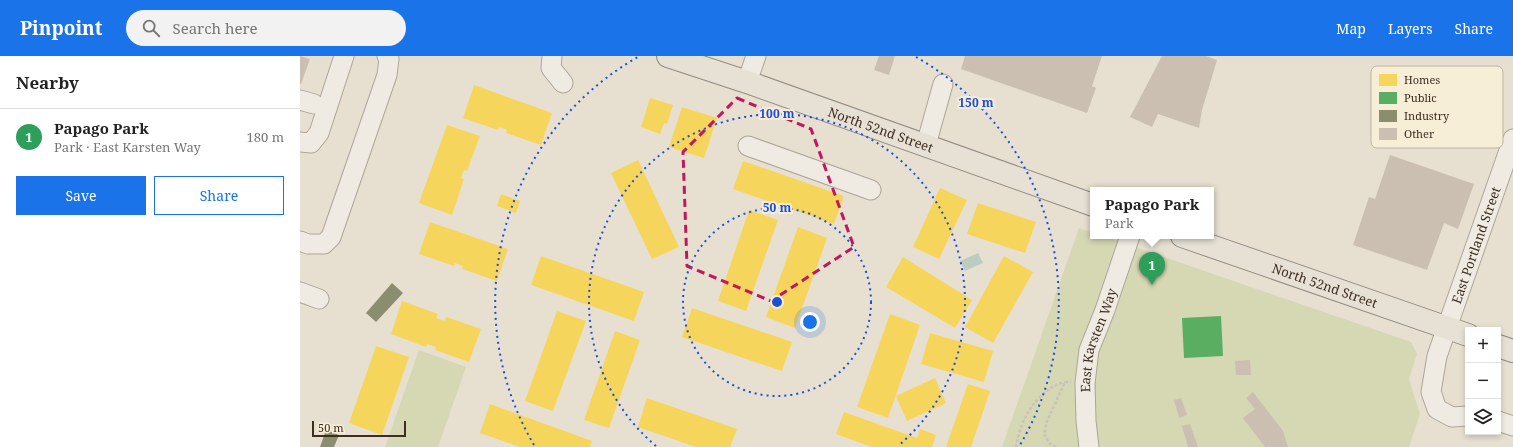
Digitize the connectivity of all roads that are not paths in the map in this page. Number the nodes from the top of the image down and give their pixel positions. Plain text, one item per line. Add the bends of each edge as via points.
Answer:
1 (344, 56) edge
2 (387, 56) edge
3 (552, 56) edge
4 (668, 56) edge
5 (756, 56) edge
6 (747, 82) junction
7 (563, 83) dead end
8 (943, 84) dead end
9 (1513, 139) edge
10 (300, 142) edge
11 (748, 146) dead end
12 (926, 146) junction
13 (871, 190) dead end
14 (1090, 204) edge
15 (1129, 239) edge
16 (1191, 239) edge
17 (300, 241) edge
18 (300, 292) edge
19 (319, 299) dead end
20 (1448, 328) junction
21 (1465, 334) edge
22 (1501, 347) edge
23 (1513, 351) edge
24 (1465, 416) edge
25 (1501, 421) edge
26 (1513, 426) edge
27 (1089, 447) edge

1 - 10 street via 319,133 311,142
2 - 17 street via 387,75 331,237 324,244
3 - 7 street via 551,68
4 - 6 main road, North 52nd Street
5 - 6 street
6 - 12 main road, North 52nd Street
8 - 12 street
9 - 20 street, East Portland Street
11 - 13 street
12 - 14 main road, North 52nd Street
15 - 27 street, East Karsten Way via 1089,350 1085,383
16 - 20 main road, North 52nd Street
18 - 19 street
20 - 21 main road, North 52nd Street
20 - 24 street, East Portland Street via 1437,356 1431,392 1437,409 1452,417
22 - 23 main road
25 - 26 street

